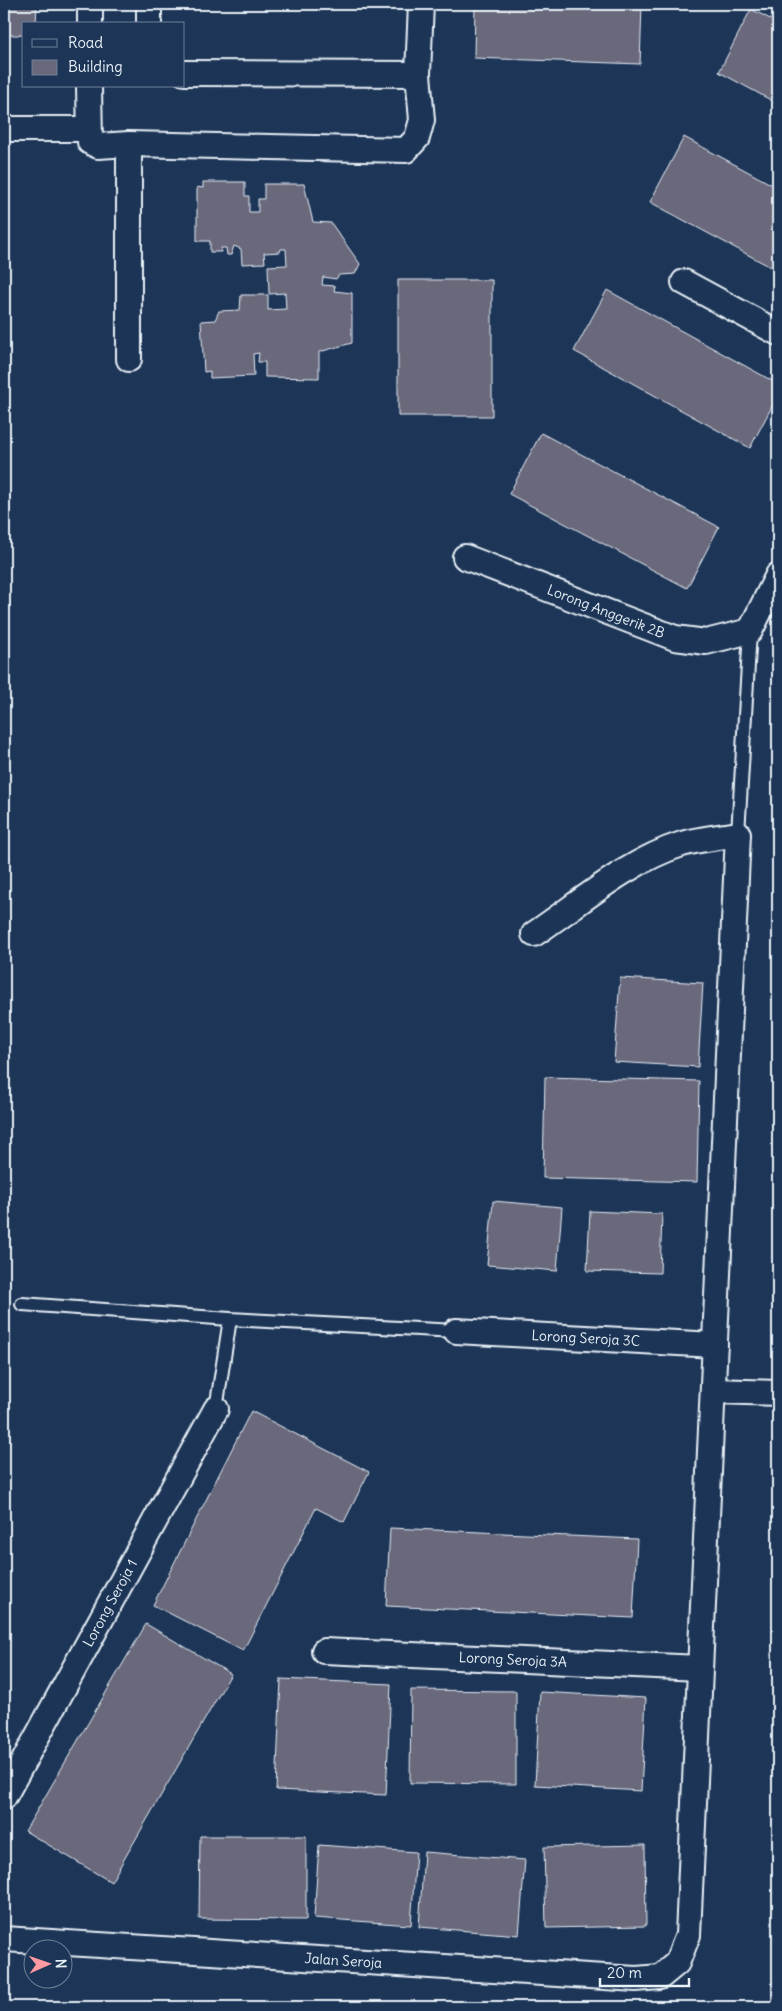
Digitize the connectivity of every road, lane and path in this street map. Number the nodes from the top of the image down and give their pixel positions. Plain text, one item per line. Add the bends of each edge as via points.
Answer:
1 (90, 4) edge
2 (148, 4) edge
3 (421, 4) edge
4 (90, 22) edge
5 (149, 22) edge
6 (185, 73) edge
7 (418, 74) junction
8 (89, 88) edge
9 (4, 129) edge
10 (89, 129) junction
11 (129, 144) junction
12 (684, 282) dead end
13 (778, 333) edge
14 (129, 359) dead end
15 (465, 557) dead end
16 (777, 581) edge
17 (750, 632) junction
18 (738, 834) junction
19 (534, 934) dead end
20 (22, 1304) dead end
21 (230, 1319) junction
22 (456, 1331) joint
23 (715, 1345) junction
24 (713, 1391) junction
25 (778, 1393) edge
26 (216, 1409) joint
27 (324, 1651) dead end
28 (700, 1668) junction
29 (4, 1796) edge
30 (4, 1939) edge

1 - 4 street
2 - 5 street
3 - 7 street
6 - 7 street
7 - 11 street via 422,120 417,138 406,150
8 - 10 street
9 - 10 street
10 - 11 street via 90,142 98,146
11 - 14 street
12 - 13 street
15 - 17 street, Lorong Anggerik 2B via 675,638 706,642
16 - 17 street
17 - 18 lane
18 - 19 street via 683,844 656,854
18 - 23 street
20 - 21 lane
21 - 22 lane
21 - 26 lane
22 - 23 street, Lorong Seroja 3C
23 - 24 street
24 - 25 street
24 - 28 street
26 - 29 street, Lorong Seroja 1
27 - 28 street, Lorong Seroja 3A
28 - 30 street, Jalan Seroja via 688,1935 677,1963 660,1977 636,1979

